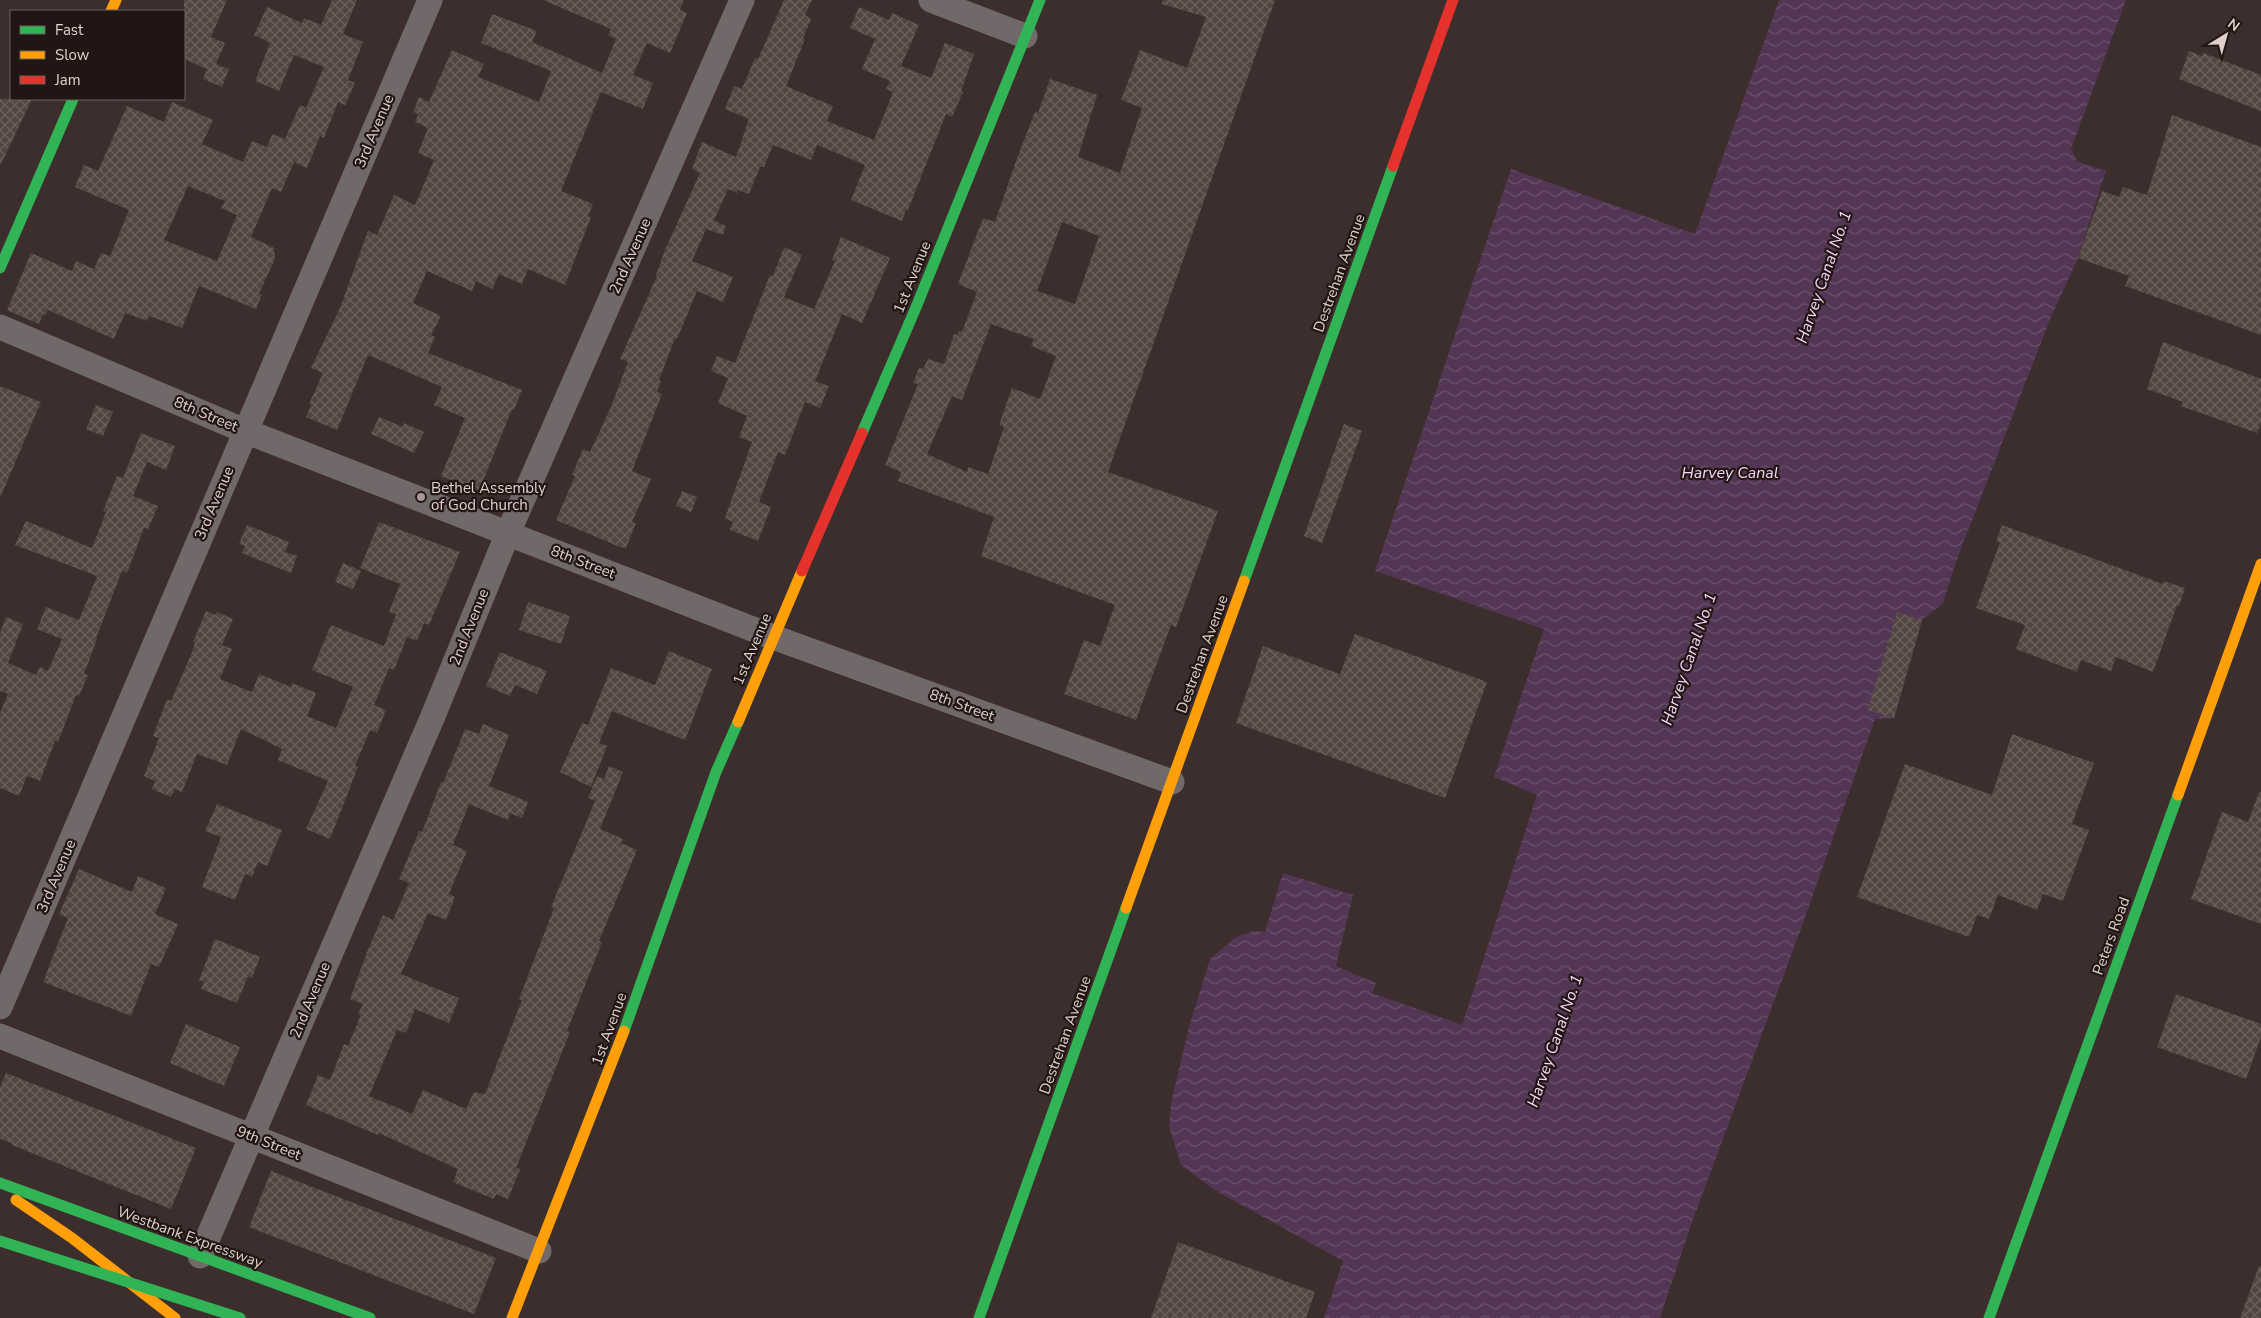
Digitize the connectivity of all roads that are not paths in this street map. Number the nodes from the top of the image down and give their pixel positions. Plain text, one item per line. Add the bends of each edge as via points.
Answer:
1 (430, 0) edge
2 (742, 0) edge
3 (931, 0) edge
4 (1040, 0) edge
5 (1453, 0) edge
6 (1025, 36) junction
7 (74, 100) edge
8 (0, 268) edge
9 (0, 327) edge
10 (245, 431) junction
11 (508, 533) junction
12 (2261, 564) edge
13 (773, 637) junction
14 (1172, 782) junction
15 (0, 1007) edge
16 (0, 1036) edge
17 (251, 1136) junction
18 (0, 1183) edge
19 (0, 1189) edge
20 (0, 1241) edge
21 (539, 1251) junction
22 (200, 1256) junction
23 (175, 1318) edge
24 (240, 1318) edge
25 (370, 1318) edge
26 (512, 1318) edge
27 (979, 1318) edge
28 (1989, 1318) edge

1 - 10 street, 3rd Avenue
2 - 11 street, 2nd Avenue
3 - 6 street
4 - 6 main road, 1st Avenue
5 - 14 main road, Destrehan Avenue
6 - 13 main road, 1st Avenue via 917,305
7 - 8 main road
9 - 10 street, 8th Street
10 - 11 street, 8th Street
10 - 15 street, 3rd Avenue
11 - 13 street, 8th Street
11 - 17 street, 2nd Avenue via 433,716
12 - 28 main road, Peters Road
13 - 14 street, 8th Street
13 - 21 main road, 1st Avenue via 716,772 612,1067
14 - 27 main road, Destrehan Avenue
16 - 17 street, 9th Street
17 - 21 street, 9th Street
17 - 22 street, 2nd Avenue
18 - 22 main road, Westbank Expressway
19 - 23 main road via 72,1238
20 - 24 main road, bridge
21 - 26 main road, 1st Avenue
22 - 25 main road, Westbank Expressway

